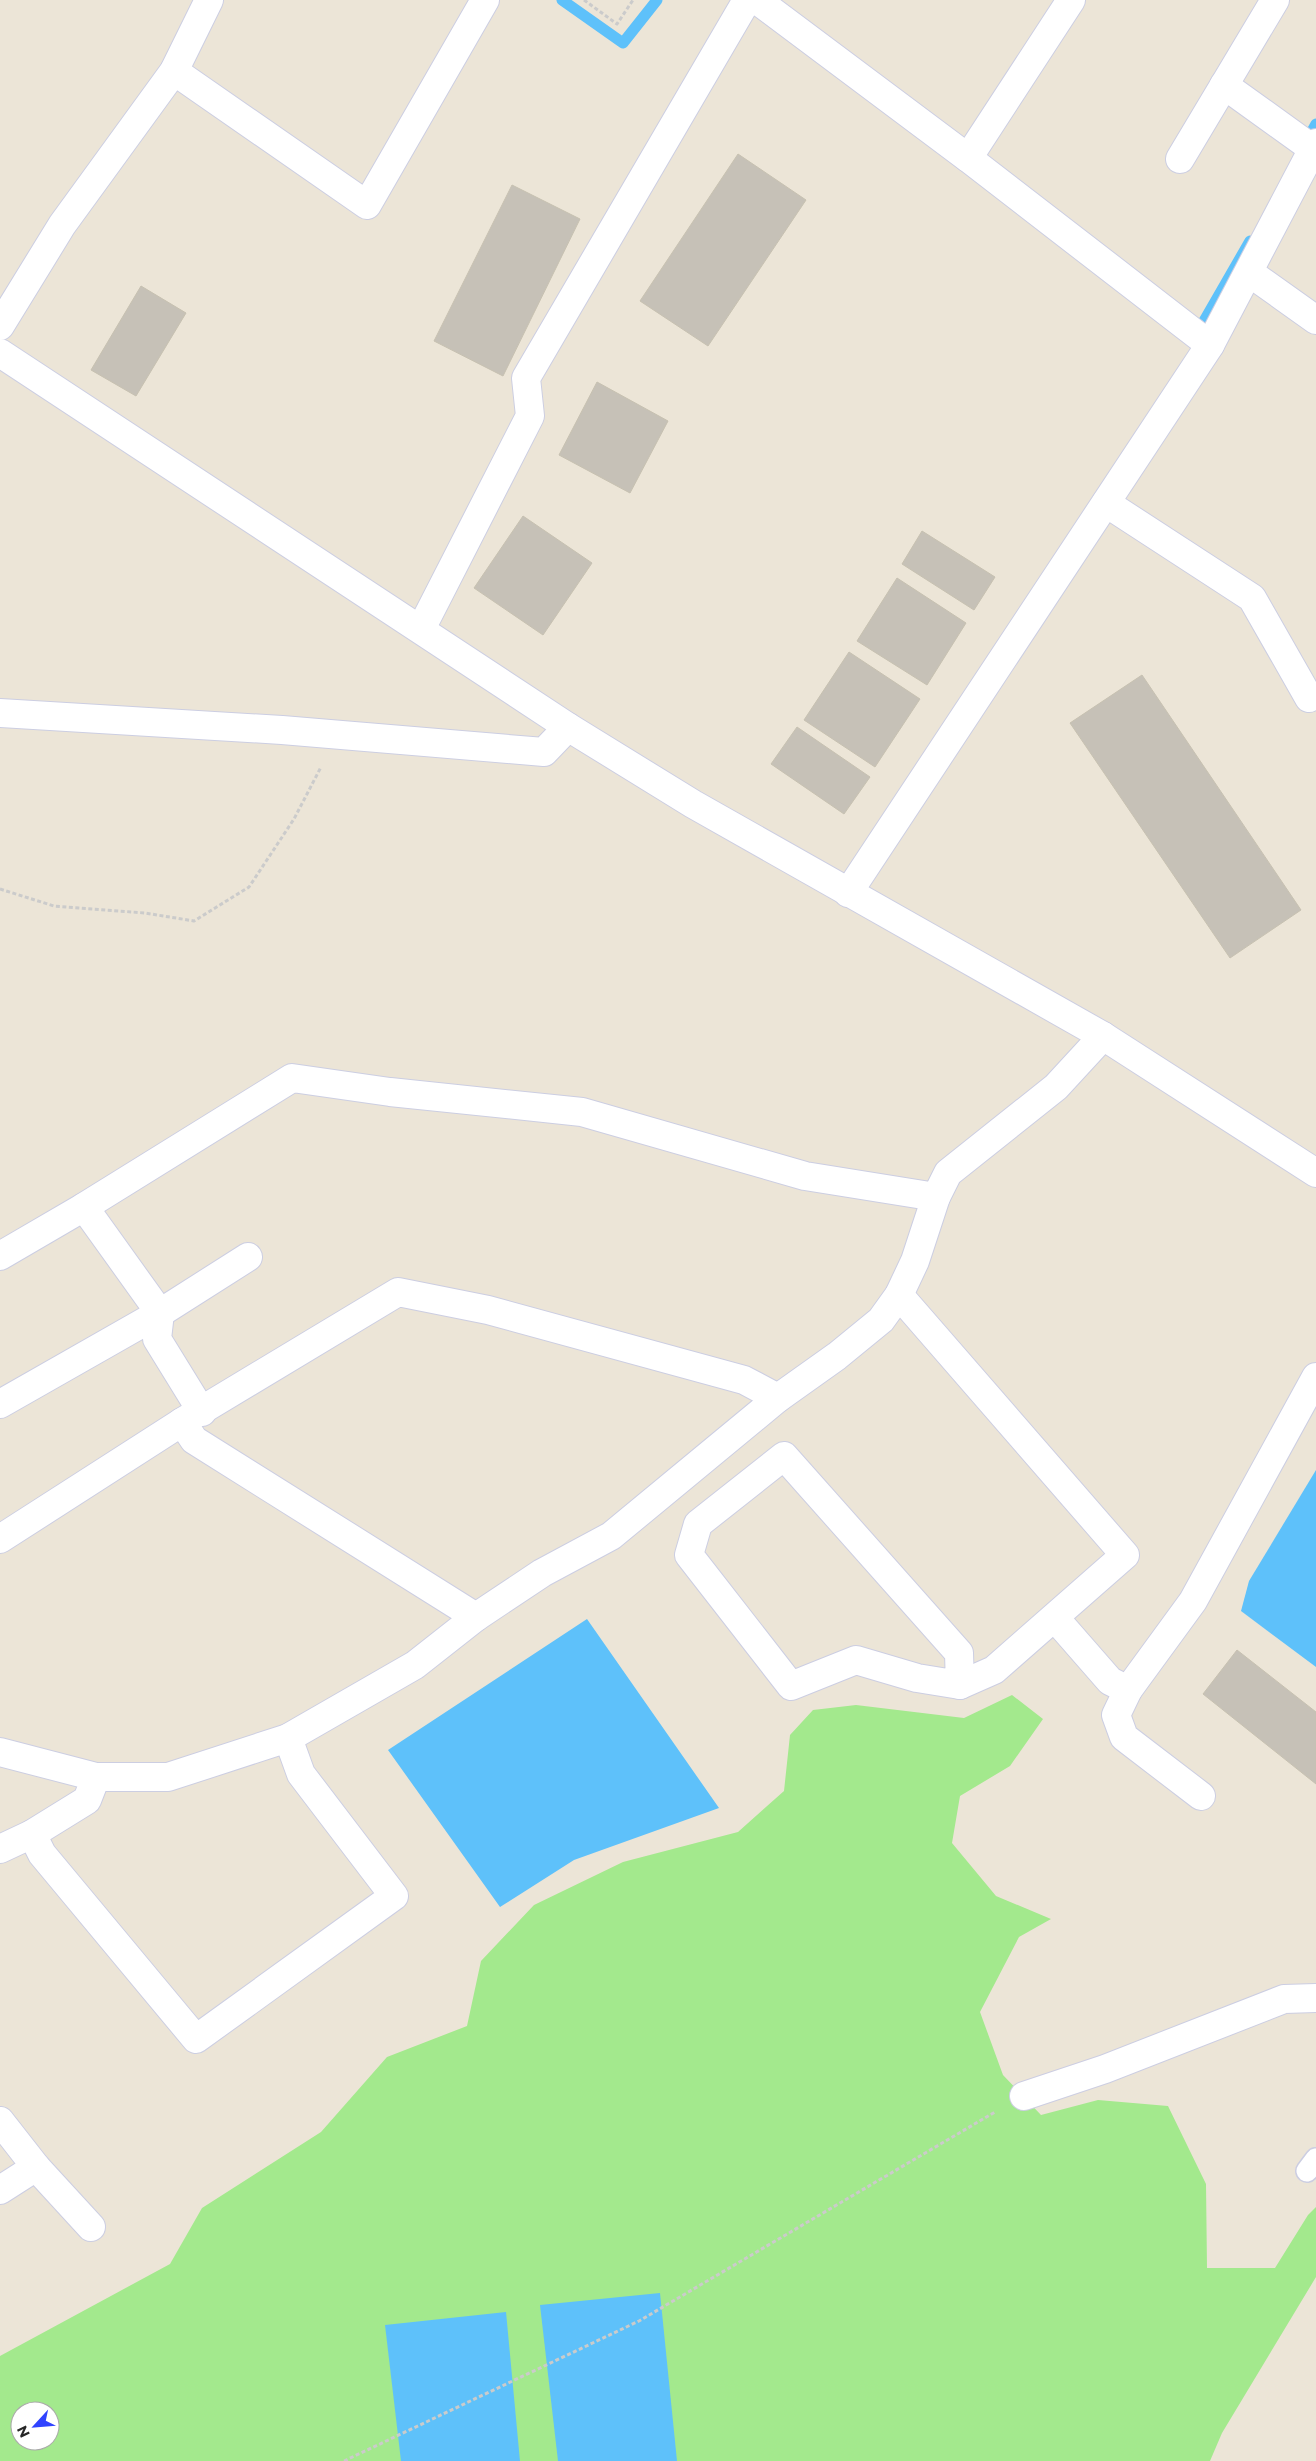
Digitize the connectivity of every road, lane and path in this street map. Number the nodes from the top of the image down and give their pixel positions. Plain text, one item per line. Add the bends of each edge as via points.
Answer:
1 (209, 0) edge
2 (485, 0) edge
3 (584, 0) edge
4 (633, 0) edge
5 (747, 0) edge
6 (757, 0) edge
7 (1071, 0) edge
8 (1275, 0) edge
9 (174, 71) junction
10 (1224, 85) junction
11 (1315, 146) edge
12 (968, 158) junction
13 (1180, 159) dead end
14 (1250, 273) junction
15 (1316, 320) edge
16 (0, 326) edge
17 (1210, 346) junction
18 (0, 352) edge
19 (1106, 503) junction
20 (421, 629) junction
21 (1309, 698) dead end
22 (0, 713) edge
23 (568, 727) junction
24 (338, 735) junction
25 (0, 889) edge
26 (848, 893) junction
27 (1103, 1036) junction
28 (1316, 1173) edge
29 (936, 1197) junction
30 (84, 1207) junction
31 (0, 1255) edge
32 (248, 1257) dead end
33 (900, 1295) junction
34 (160, 1313) junction
35 (1316, 1377) edge
36 (778, 1398) junction
37 (0, 1404) edge
38 (192, 1417) junction
39 (0, 1539) edge
40 (476, 1618) junction
41 (1055, 1618) junction
42 (960, 1685) junction
43 (1128, 1690) junction
44 (288, 1738) junction
45 (0, 1752) edge
46 (96, 1777) junction
47 (1201, 1796) dead end
48 (32, 1834) junction
49 (0, 1849) edge
50 (1316, 1998) edge
51 (1024, 2096) joint
52 (0, 2121) edge
53 (36, 2167) junction
54 (0, 2190) edge
55 (91, 2227) dead end
56 (344, 2461) edge

1 - 9 street
2 - 9 street via 367,205
3 - 4 path via 617,24
5 - 20 street via 526,378 530,416
6 - 12 street
7 - 12 street
8 - 10 street
9 - 16 street via 62,225
10 - 11 street
10 - 13 street
11 - 14 street
12 - 17 street
14 - 15 street
14 - 17 street
17 - 19 street
18 - 20 street
19 - 21 street via 1252,598
19 - 26 street
20 - 23 street
22 - 24 street
23 - 24 street via 544,752
23 - 26 street
24 - 25 path via 294,819 249,887 194,920 54,906
26 - 27 street
27 - 28 street
27 - 29 street via 1056,1088 948,1172
29 - 30 street via 805,1176 582,1112 292,1078
29 - 33 street via 916,1260
30 - 31 street
30 - 34 street
32 - 34 street
33 - 36 street via 881,1320
33 - 41 street via 1125,1555
34 - 37 street
34 - 38 street via 156,1339
35 - 43 street via 1193,1601
36 - 38 street via 744,1380 488,1310 398,1292
36 - 40 street via 611,1536 542,1573
38 - 39 street
38 - 40 street via 194,1440
40 - 44 street via 414,1665
41 - 42 street via 994,1670
41 - 43 street via 1110,1681
42 - 42 street via 917,1678 856,1660 791,1686 689,1555 698,1524 784,1456 959,1653
43 - 47 street via 1116,1715 1124,1737
44 - 46 street via 168,1777
44 - 48 street via 301,1774 394,1896 196,2039 42,1854
45 - 46 street
46 - 48 street via 87,1800
48 - 49 street
50 - 51 street via 1284,1999 1105,2069
51 - 56 path via 639,2321
52 - 53 street
53 - 54 street
53 - 55 street

